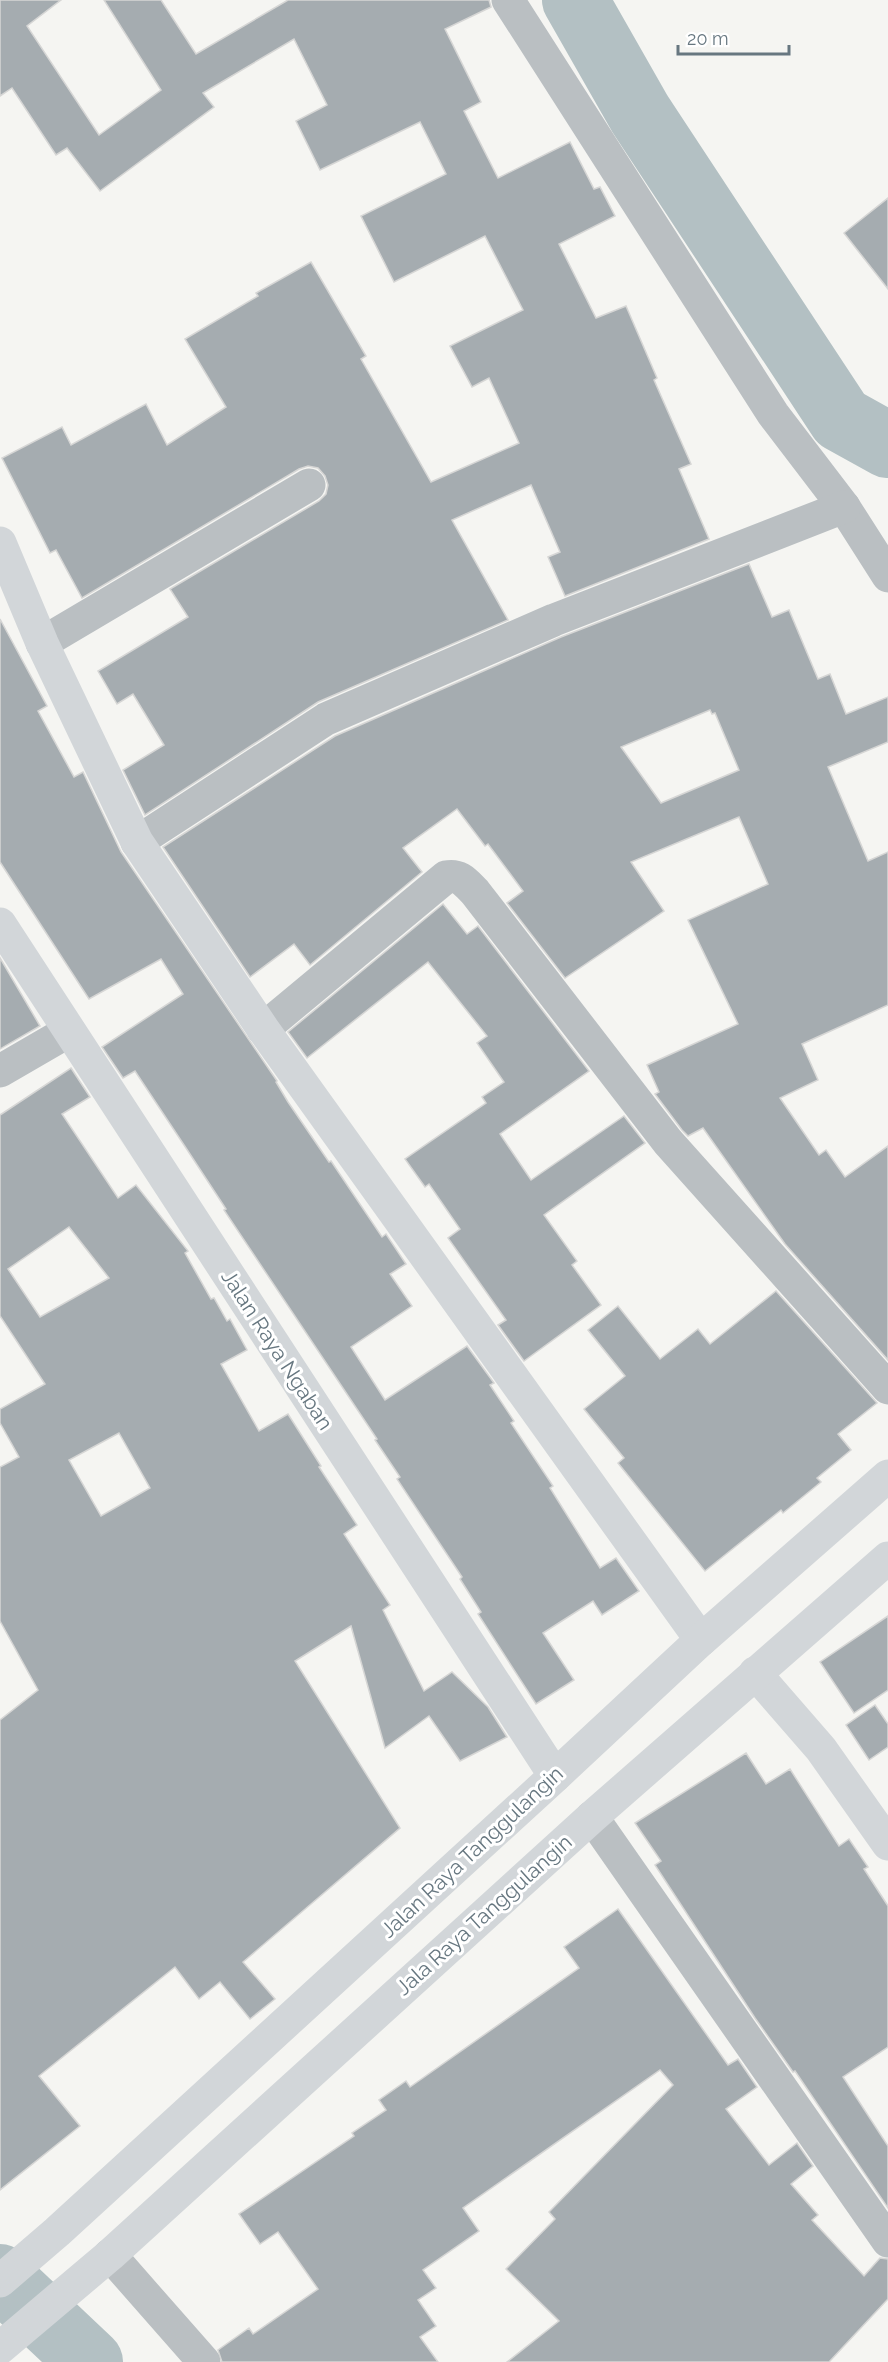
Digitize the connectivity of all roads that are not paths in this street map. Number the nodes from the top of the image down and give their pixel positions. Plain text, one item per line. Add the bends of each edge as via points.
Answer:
1 (508, 0) edge
2 (309, 485) dead end
3 (844, 507) junction
4 (0, 543) edge
5 (888, 576) edge
6 (42, 643) junction
7 (137, 842) junction
8 (0, 924) edge
9 (263, 1029) junction
10 (69, 1030) junction
11 (0, 1071) edge
12 (888, 1389) edge
13 (888, 1476) edge
14 (888, 1558) edge
15 (701, 1640) junction
16 (755, 1673) junction
17 (555, 1776) junction
18 (592, 1817) junction
19 (888, 1844) edge
20 (888, 2241) edge
21 (110, 2255) junction
22 (0, 2282) edge
23 (0, 2348) edge
24 (204, 2362) edge

1 - 3 street via 773,414
2 - 6 street
3 - 5 street
3 - 7 street via 554,620 326,719
4 - 6 main road
6 - 7 main road
7 - 9 main road
8 - 10 main road, Jalan Raya Ngaban
9 - 12 street via 446,877 460,878 476,892 668,1142
9 - 15 main road
10 - 11 street
10 - 17 main road, Jalan Raya Ngaban
13 - 15 main road, Jalan Raya Tanggulangin
14 - 16 main road, Jala Raya Tanggulangin
15 - 17 main road, Jalan Raya Tanggulangin
16 - 18 main road, Jala Raya Tanggulangin
16 - 19 main road via 821,1749
17 - 22 main road, Jalan Raya Tanggulangin
18 - 20 street
18 - 21 main road, Jala Raya Tanggulangin
21 - 23 main road, Jala Raya Tanggulangin
21 - 24 street

